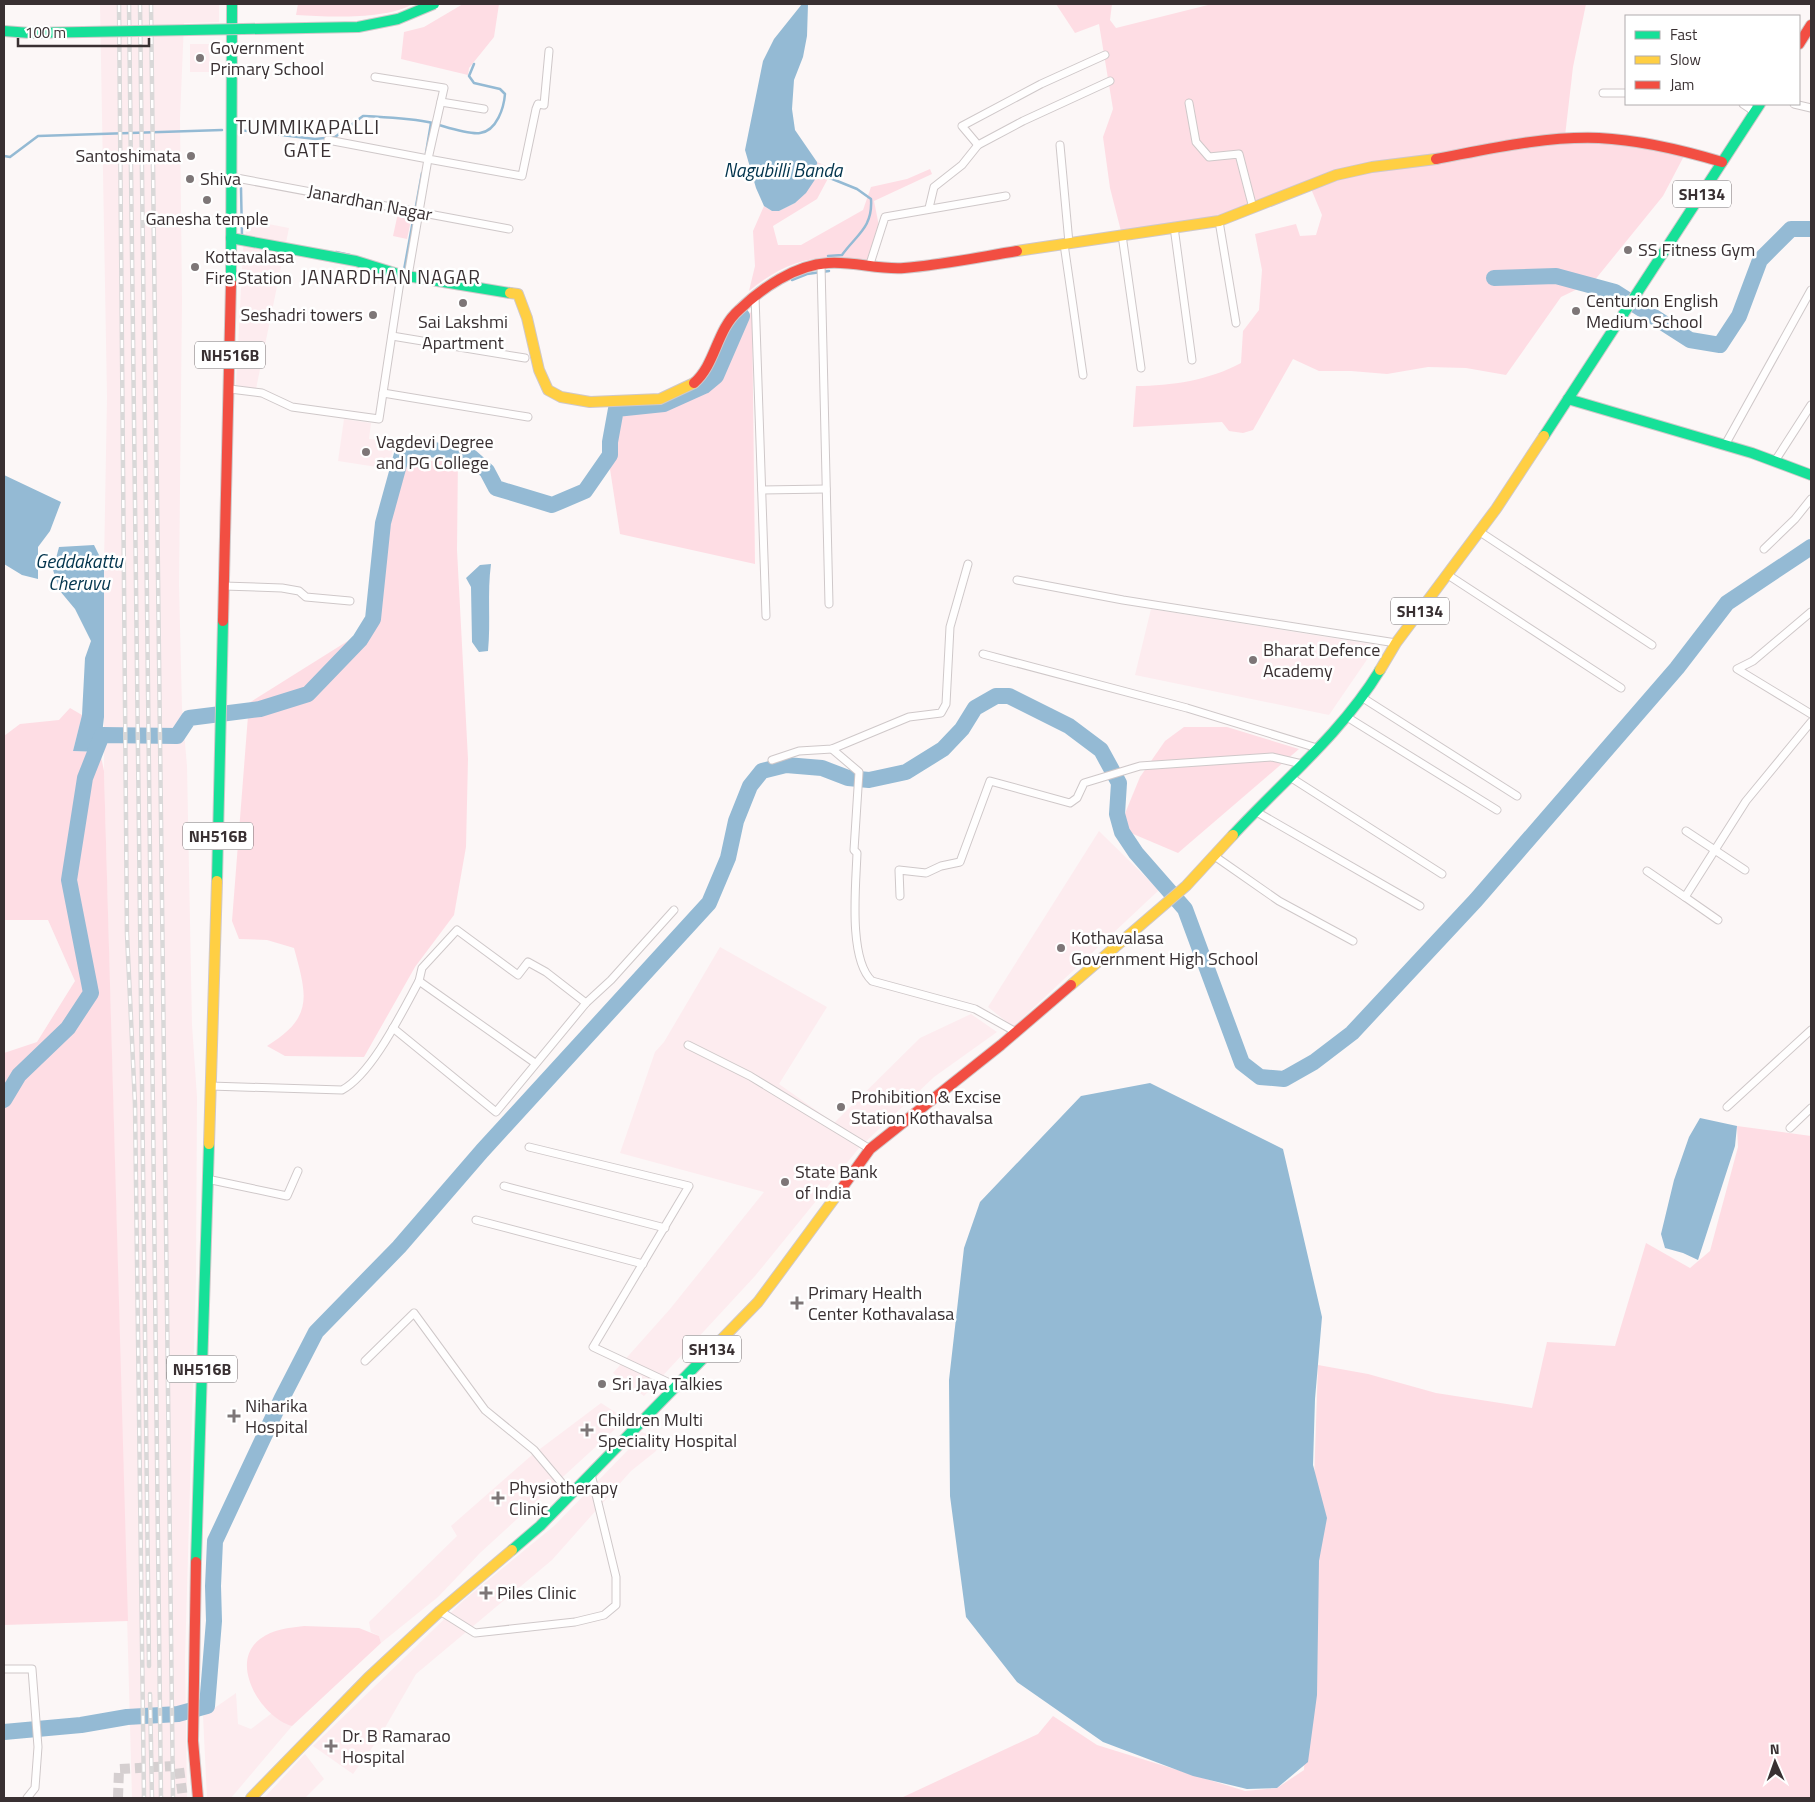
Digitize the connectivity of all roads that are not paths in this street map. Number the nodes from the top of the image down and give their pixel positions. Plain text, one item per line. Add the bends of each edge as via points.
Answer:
1 (232, 4) edge
2 (434, 4) edge
3 (1811, 25) edge
4 (4, 31) edge
5 (1800, 42) edge
6 (549, 51) dead end
7 (1105, 55) dead end
8 (375, 77) dead end
9 (1110, 81) dead end
10 (1602, 93) dead end
11 (1625, 93) edge
12 (441, 102) junction
13 (1189, 103) dead end
14 (1798, 105) edge
15 (1757, 108) edge
16 (1811, 108) edge
17 (484, 109) dead end
18 (328, 140) dead end
19 (978, 145) junction
20 (1060, 145) dead end
21 (428, 159) junction
22 (1722, 162) junction
23 (231, 177) junction
24 (1006, 196) dead end
25 (929, 208) junction
26 (1252, 208) junction
27 (418, 213) junction
28 (1219, 221) junction
29 (1174, 227) junction
30 (509, 229) dead end
31 (1122, 235) junction
32 (231, 238) junction
33 (1067, 244) junction
34 (821, 266) junction
35 (869, 267) junction
36 (404, 276) junction
37 (1811, 290) edge
38 (755, 296) junction
39 (1236, 323) dead end
40 (392, 336) junction
41 (525, 358) dead end
42 (1192, 360) dead end
43 (1141, 368) dead end
44 (1083, 375) dead end
45 (230, 389) junction
46 (383, 394) junction
47 (1568, 399) junction
48 (1811, 405) edge
49 (528, 417) dead end
50 (1725, 445) junction
51 (1775, 461) junction
52 (1811, 475) edge
53 (826, 489) junction
54 (762, 490) junction
55 (1811, 499) edge
56 (1480, 532) junction
57 (1764, 549) dead end
58 (968, 564) dead end
59 (1448, 574) junction
60 (1017, 580) dead end
61 (223, 586) junction
62 (350, 601) dead end
63 (829, 604) dead end
64 (1811, 612) edge
65 (766, 616) dead end
66 (1396, 642) junction
67 (1652, 645) dead end
68 (983, 654) dead end
69 (1621, 688) dead end
70 (1363, 698) junction
71 (1811, 714) edge
72 (1347, 717) junction
73 (1811, 722) edge
74 (1317, 748) junction
75 (832, 749) junction
76 (772, 760) dead end
77 (1302, 764) junction
78 (1290, 777) junction
79 (1516, 796) dead end
80 (1498, 810) dead end
81 (1255, 811) junction
82 (1686, 831) dead end
83 (1715, 850) junction
84 (1213, 855) junction
85 (1745, 870) dead end
86 (1647, 871) dead end
87 (1442, 874) dead end
88 (900, 896) dead end
89 (1685, 897) junction
90 (1420, 906) dead end
91 (674, 910) dead end
92 (1718, 920) dead end
93 (1354, 941) dead end
94 (419, 981) junction
95 (586, 1003) junction
96 (393, 1028) junction
97 (1811, 1030) edge
98 (1016, 1032) junction
99 (688, 1045) dead end
100 (535, 1063) junction
101 (210, 1086) junction
102 (1727, 1107) dead end
103 (1811, 1108) edge
104 (1790, 1128) dead end
105 (529, 1146) dead end
106 (870, 1149) junction
107 (298, 1171) dead end
108 (207, 1179) junction
109 (504, 1186) dead end
110 (476, 1220) dead end
111 (665, 1228) junction
112 (643, 1264) junction
113 (364, 1361) dead end
114 (676, 1386) junction
115 (591, 1474) junction
116 (571, 1494) junction
117 (440, 1611) junction
118 (4, 1669) edge
119 (28, 1798) edge
120 (198, 1798) edge
121 (251, 1798) edge

1 - 23 main road, NH516B
2 - 4 main road, bridge via 416,14 384,24 358,27 49,33
3 - 5 main road
6 - 21 street via 544,105 538,104 536,109 522,176
7 - 19 street via 962,126
8 - 12 street via 444,88
9 - 19 street
10 - 11 street
12 - 17 street
12 - 21 street
13 - 26 street via 1196,142 1209,157 1239,154
14 - 16 street
15 - 22 main road, SH134
18 - 21 street
19 - 25 street via 962,165 934,187
20 - 33 street
21 - 27 street
22 - 26 main road via 1668,148 1581,138 1353,171 1309,184
22 - 47 main road, SH134
23 - 27 street, Janardhan Nagar
23 - 32 main road, NH516B
24 - 25 street
25 - 35 street via 885,217
26 - 28 main road
27 - 30 street, Janardhan Nagar
27 - 36 street
28 - 29 main road
28 - 39 street
29 - 31 main road
29 - 42 street
31 - 33 main road
31 - 43 street
32 - 36 main road via 356,261
32 - 45 main road, NH516B
33 - 35 main road via 903,268
33 - 44 street
34 - 35 main road
34 - 38 main road via 778,280
34 - 53 street
36 - 38 main road via 518,294 539,370 548,390 561,397 590,402 660,399 695,383 708,365 730,317
36 - 40 street
37 - 50 street
38 - 54 street
40 - 41 street
40 - 46 street
45 - 46 street via 262,393 292,407 379,419
45 - 61 main road, NH516B via 224,483
46 - 49 street
47 - 50 main road
47 - 56 main road, SH134
48 - 51 street
50 - 51 main road
51 - 52 main road
53 - 54 street
53 - 63 street
54 - 65 street
55 - 57 street
56 - 59 main road, SH134
56 - 67 street
58 - 75 street via 950,627 946,704 941,713 909,717
59 - 66 main road, SH134
59 - 69 street
60 - 66 street via 1123,600
61 - 62 street via 282,588 299,591 306,597
61 - 101 main road, NH516B via 222,726
64 - 71 street via 1753,661 1737,669
66 - 70 main road, SH134
68 - 74 street via 1187,708
70 - 72 main road, SH134
70 - 79 street
72 - 74 main road, SH134
72 - 80 street
73 - 83 street via 1746,801
74 - 77 main road, SH134
75 - 76 street via 799,751
75 - 98 street via 858,772 854,923 864,974 872,981 975,1009
77 - 78 main road, SH134
77 - 88 street via 1272,757 1140,766 1084,783 1077,798 1070,803 990,781 960,862 926,873 898,870
78 - 81 main road, SH134
78 - 87 street
81 - 84 main road, SH134
81 - 90 street
82 - 83 street
83 - 85 street
83 - 89 street
84 - 93 street via 1279,901
84 - 98 main road, SH134 via 1186,886
86 - 89 street
89 - 92 street
91 - 95 street via 612,980
94 - 95 street via 422,968 457,930 518,975 528,962
94 - 96 street
94 - 100 street
95 - 100 street
96 - 100 street via 496,1112
96 - 101 street via 353,1084 342,1090
97 - 102 street
98 - 106 main road, SH134
99 - 106 street via 750,1076
101 - 108 main road, NH516B
103 - 104 street
105 - 111 street via 689,1186
106 - 114 main road, SH134 via 758,1302
107 - 108 street via 287,1196
108 - 120 main road, NH516B via 193,1703
109 - 111 street
110 - 112 street
111 - 112 street
112 - 114 street via 593,1347
113 - 116 street via 414,1312 485,1410 534,1450
114 - 115 main road, SH134
115 - 116 main road, SH134
115 - 117 street via 616,1577 616,1605 604,1615 575,1622 475,1633
116 - 117 main road, SH134 via 540,1526
117 - 121 main road, SH134 via 334,1711
118 - 119 street via 32,1669 38,1748 35,1788

